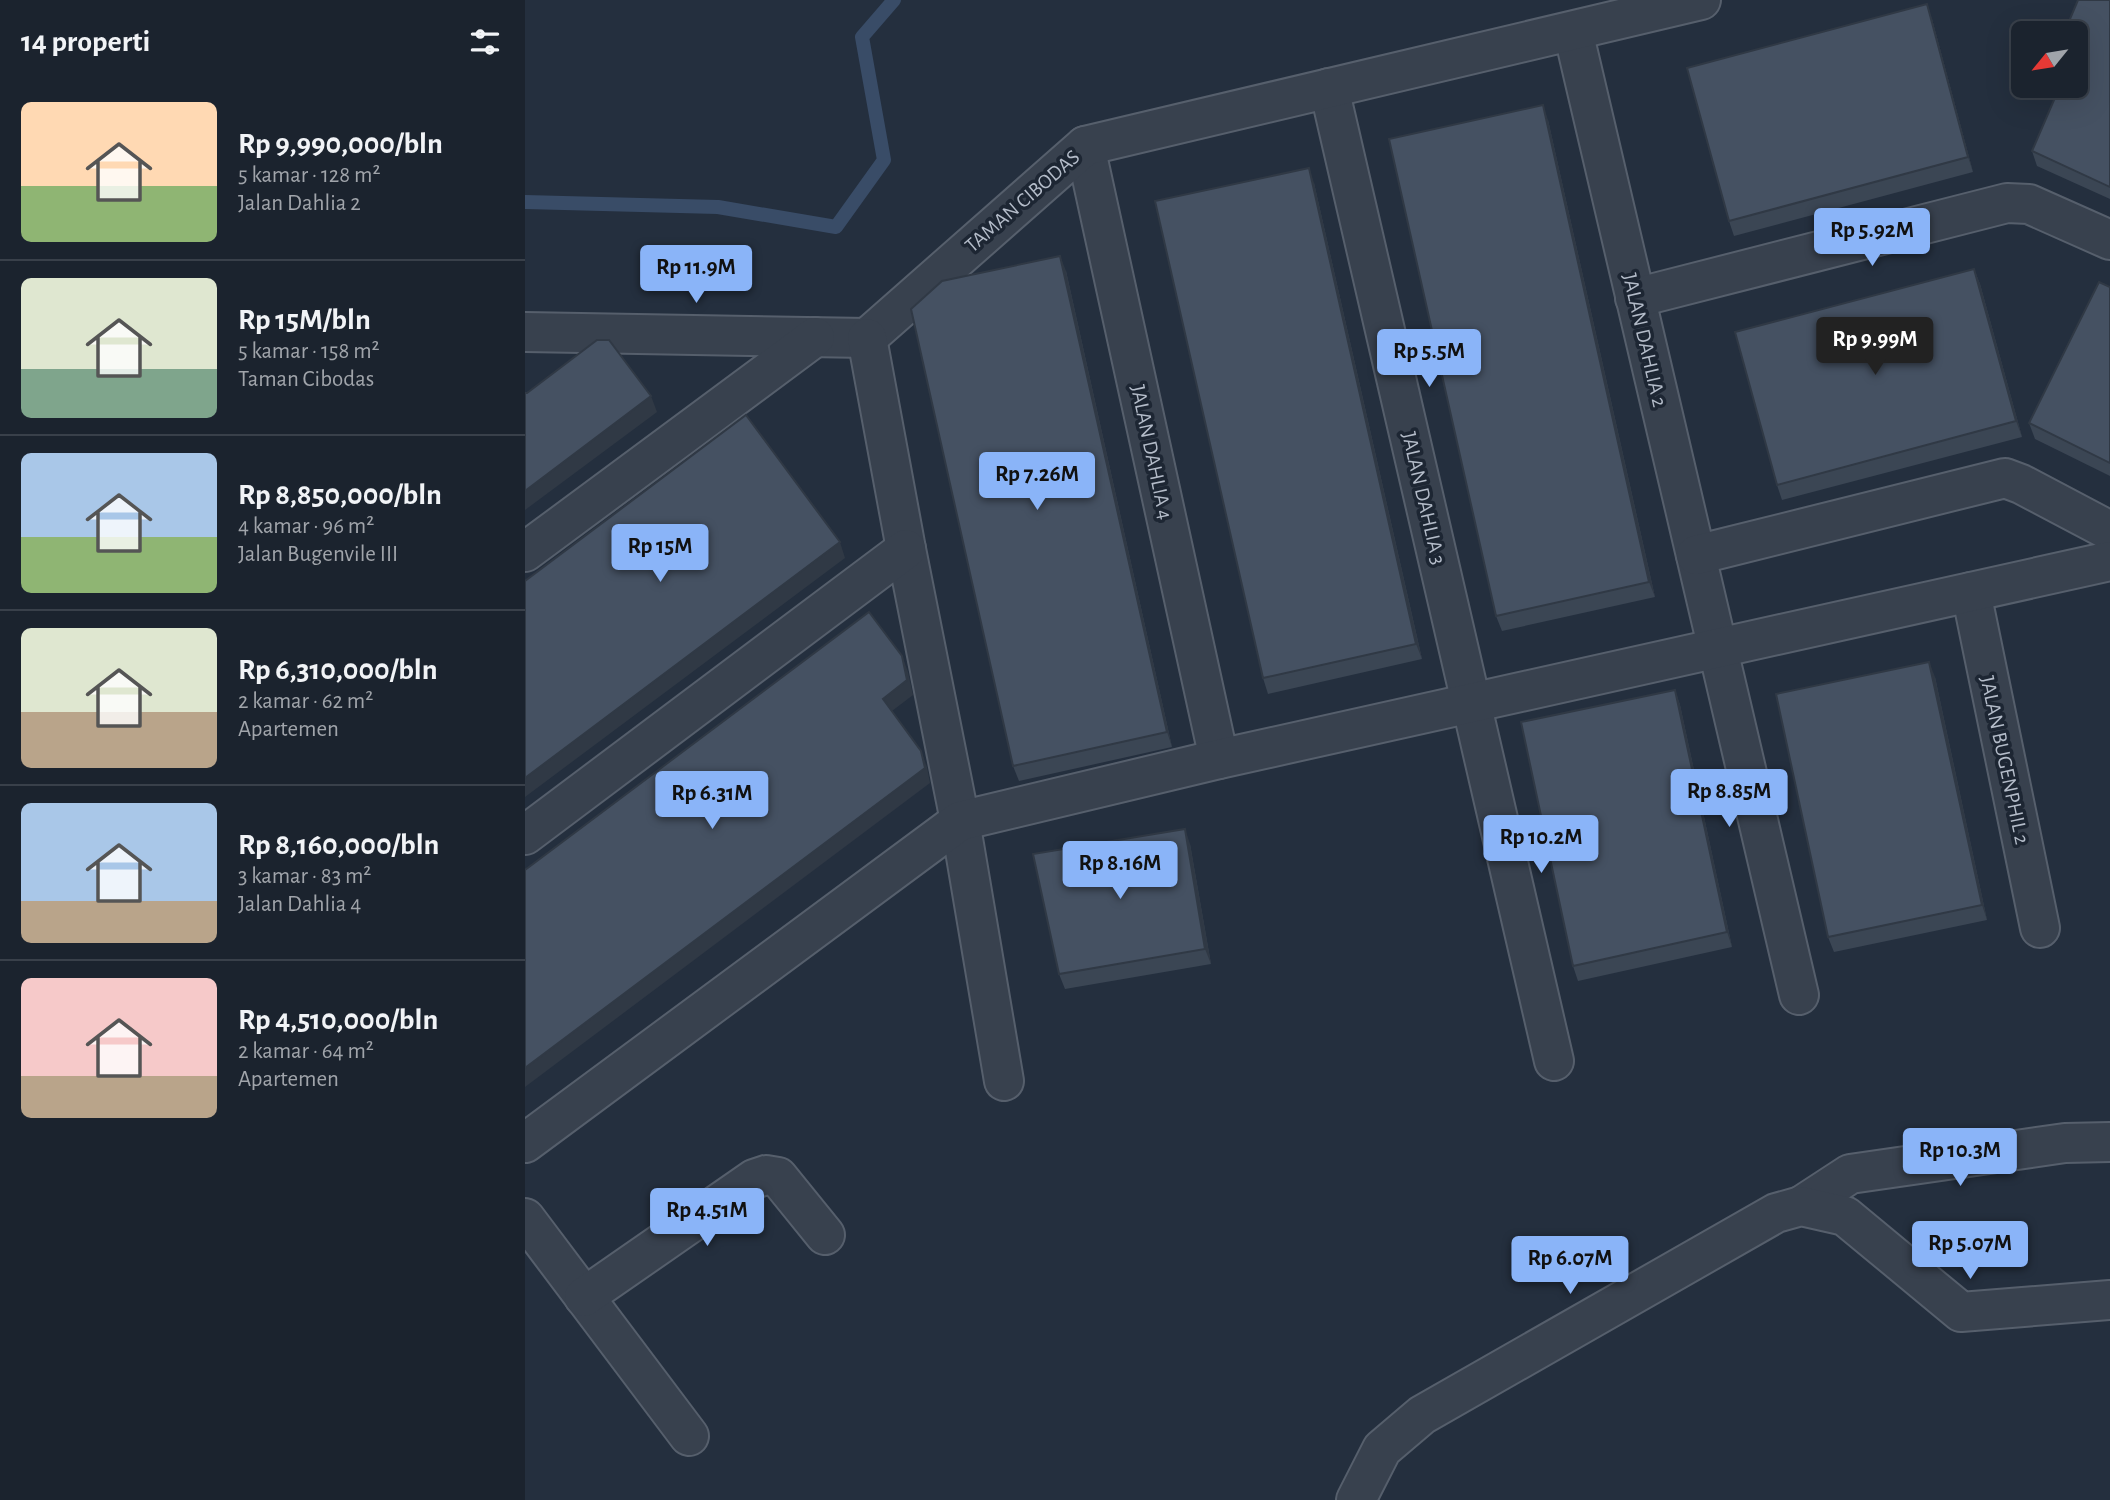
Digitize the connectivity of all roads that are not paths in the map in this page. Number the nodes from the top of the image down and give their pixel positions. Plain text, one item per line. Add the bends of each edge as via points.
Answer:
1 (1702, 0) edge
2 (1573, 31) junction
3 (1329, 88) junction
4 (1085, 146) junction
5 (2110, 240) edge
6 (1635, 298) junction
7 (525, 332) edge
8 (815, 337) junction
9 (867, 338) junction
10 (2110, 531) edge
11 (906, 549) junction
12 (525, 552) edge
13 (1696, 555) junction
14 (2110, 561) edge
15 (1971, 592) junction
16 (1717, 649) junction
17 (1471, 703) junction
18 (1219, 758) junction
19 (960, 821) junction
20 (525, 835) edge
21 (2040, 928) dead end
22 (1799, 995) dead end
23 (1554, 1061) dead end
24 (1004, 1081) dead end
25 (2110, 1142) edge
26 (525, 1143) edge
27 (1801, 1206) junction
28 (525, 1218) edge
29 (825, 1235) dead end
30 (584, 1297) junction
31 (2110, 1300) edge
32 (689, 1436) dead end
33 (1372, 1489) edge

1 - 2 street, TAMAN CIBODAS
2 - 3 street, TAMAN CIBODAS
2 - 6 street, JALAN DAHLIA 2
3 - 4 street, TAMAN CIBODAS
3 - 17 street, JALAN DAHLIA 3
4 - 9 street, TAMAN CIBODAS
4 - 18 street, JALAN DAHLIA 4
5 - 6 street via 2029,204 2007,203
6 - 13 street, JALAN DAHLIA 2
7 - 8 street
8 - 9 street
8 - 12 street
9 - 11 street
10 - 13 street via 2005,478
11 - 19 street
11 - 20 street
13 - 16 street, JALAN DAHLIA 2
14 - 15 street
15 - 16 street
15 - 21 street, JALAN BUGENPHIL 2
16 - 17 street
16 - 22 street, JALAN DAHLIA 2
17 - 18 street
17 - 23 street, JALAN DAHLIA 3
18 - 19 street
19 - 24 street
19 - 26 street
25 - 27 street via 2065,1143 1850,1174
27 - 31 street via 1845,1216 1961,1312
27 - 33 street via 1776,1213 1422,1415 1382,1449
28 - 30 street
29 - 30 street via 778,1177 766,1175
30 - 32 street

